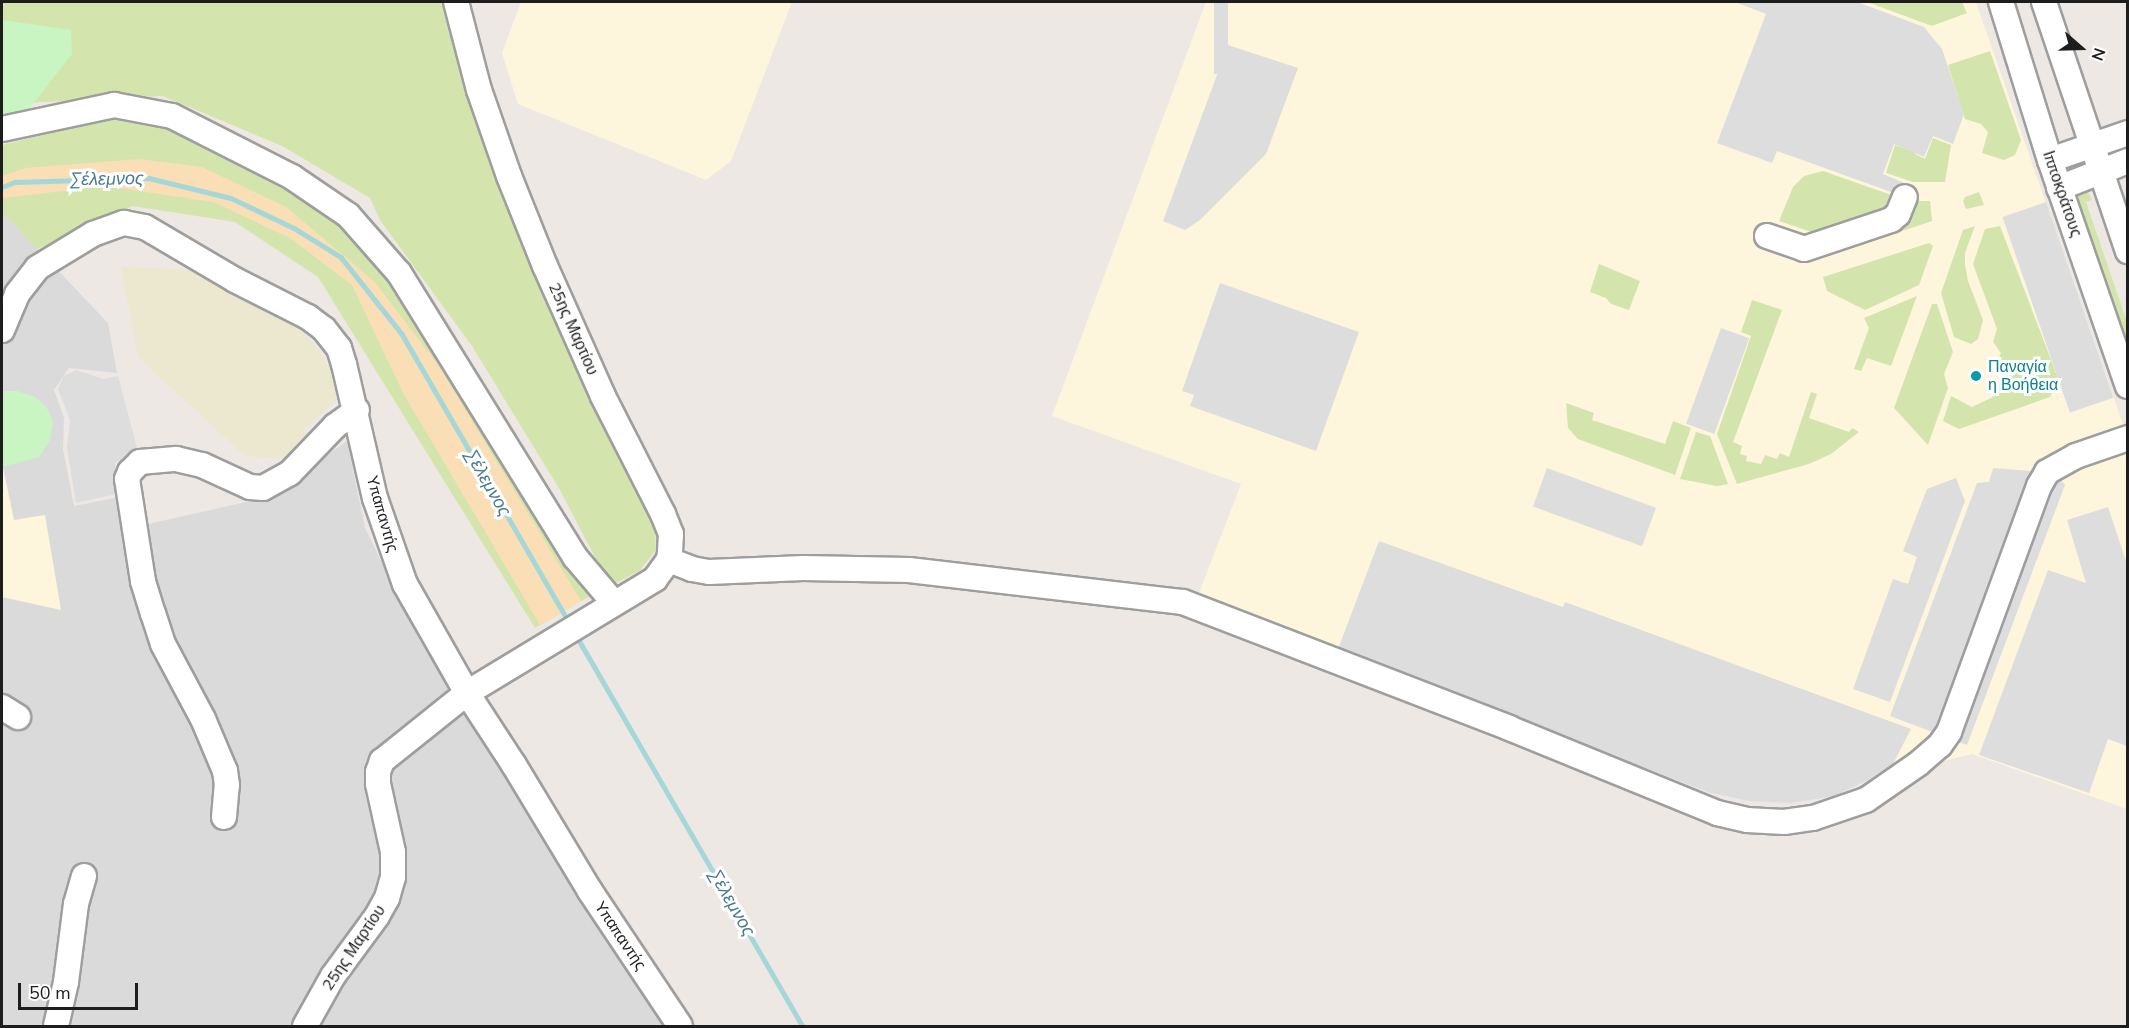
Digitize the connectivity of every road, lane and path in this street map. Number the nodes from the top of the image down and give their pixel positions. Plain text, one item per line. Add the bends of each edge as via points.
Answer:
1 (456, 2) edge
2 (2001, 2) edge
3 (2044, 2) edge
4 (2, 129) edge
5 (2127, 133) edge
6 (2092, 146) junction
7 (2050, 160) junction
8 (2127, 161) edge
9 (2101, 173) junction
10 (2060, 188) junction
11 (1905, 197) dead end
12 (1767, 236) dead end
13 (2127, 250) edge
14 (2, 330) edge
15 (2127, 386) edge
16 (357, 410) junction
17 (2127, 438) edge
18 (669, 560) junction
19 (604, 609) junction
20 (467, 693) junction
21 (224, 817) dead end
22 (84, 876) dead end
23 (56, 1026) edge
24 (305, 1026) edge
25 (680, 1026) edge

1 - 18 street, 25ης Μαρτίου via 479,90 509,176 603,396 663,514 671,534
2 - 7 street, Ιπποκράτους
3 - 6 street
4 - 19 street via 114,105 172,116 292,177 348,215 399,273
5 - 6 street
6 - 7 street
6 - 9 street
7 - 10 street, Ιπποκράτους
8 - 9 street
9 - 10 street
9 - 13 street
10 - 15 street, Ιπποκράτους
11 - 12 street via 1898,214 1890,220 1804,249
14 - 16 street, Υπαπαντής via 25,282 50,257 108,228 124,223 145,227 324,328 339,348
16 - 20 street, Υπαπαντής via 377,507 405,584
16 - 21 street via 335,426 290,473 263,488 250,487 202,465 176,459 140,462 127,479 143,581 163,644 203,719 225,771
17 - 18 street via 2068,459 2047,472 1949,732 1940,745 1866,800 1813,818 1784,822 1717,813 1183,602 909,570 803,568 709,572
18 - 19 street via 655,579
19 - 20 street, 25ης Μαρτίου
20 - 24 street, 25ης Μαρτίου via 382,761 378,784 393,852 393,877 387,898 333,976
20 - 25 street, Υπαπαντής via 590,891
22 - 23 street

